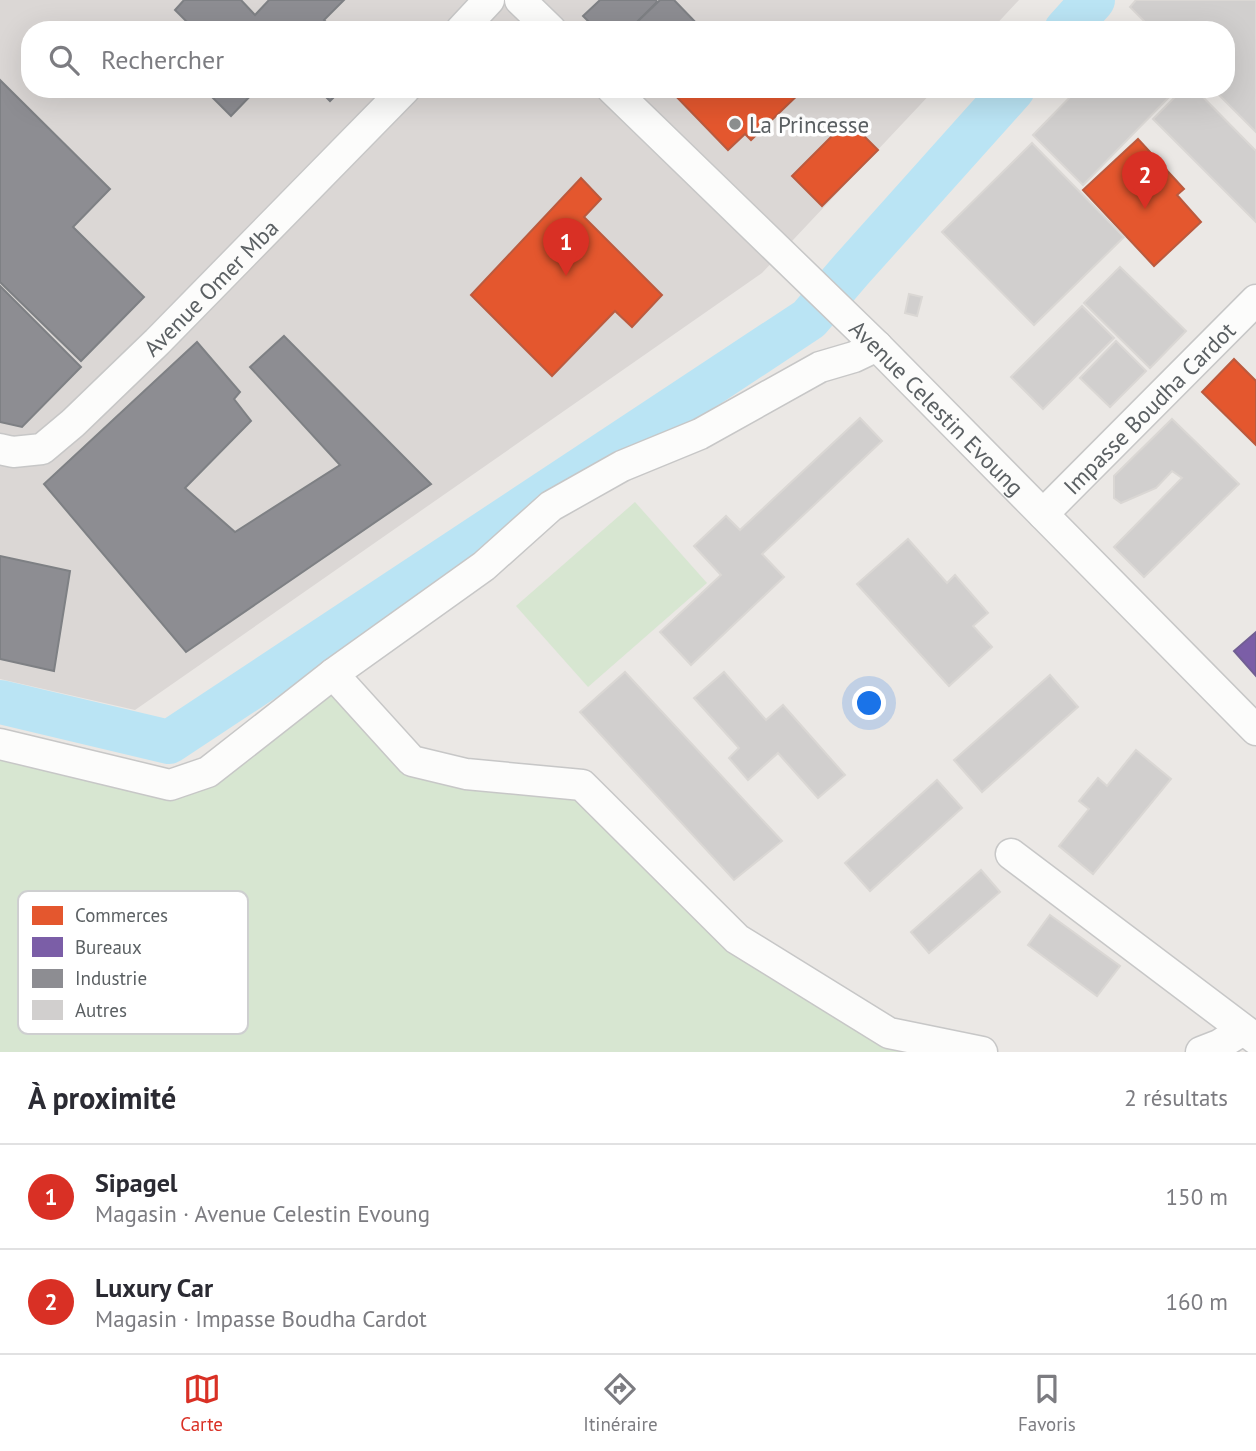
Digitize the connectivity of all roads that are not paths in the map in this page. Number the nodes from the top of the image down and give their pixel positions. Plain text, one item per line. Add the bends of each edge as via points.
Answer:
1 (489, 0) edge
2 (520, 0) edge
3 (469, 21) edge
4 (542, 21) edge
5 (396, 98) edge
6 (621, 98) edge
7 (1256, 300) edge
8 (877, 346) junction
9 (0, 449) edge
10 (1043, 514) junction
11 (333, 674) junction
12 (1256, 730) edge
13 (0, 744) edge
14 (1011, 854) dead end
15 (1250, 1035) edge
16 (982, 1052) edge
17 (1201, 1052) edge

1 - 3 street
2 - 4 street
5 - 9 street, Avenue Omer Mba via 74,423 43,449
6 - 8 street, Avenue Celestin Evoung
7 - 10 street, Impasse Boudha Cardot
8 - 10 street, Avenue Celestin Evoung
8 - 11 street via 820,367 701,434 622,466 551,506 484,566
10 - 12 street, Avenue Celestin Evoung
11 - 13 street via 208,772 170,785
11 - 16 street via 411,761 466,775 582,785 737,939 889,1033
14 - 15 street
15 - 17 street

